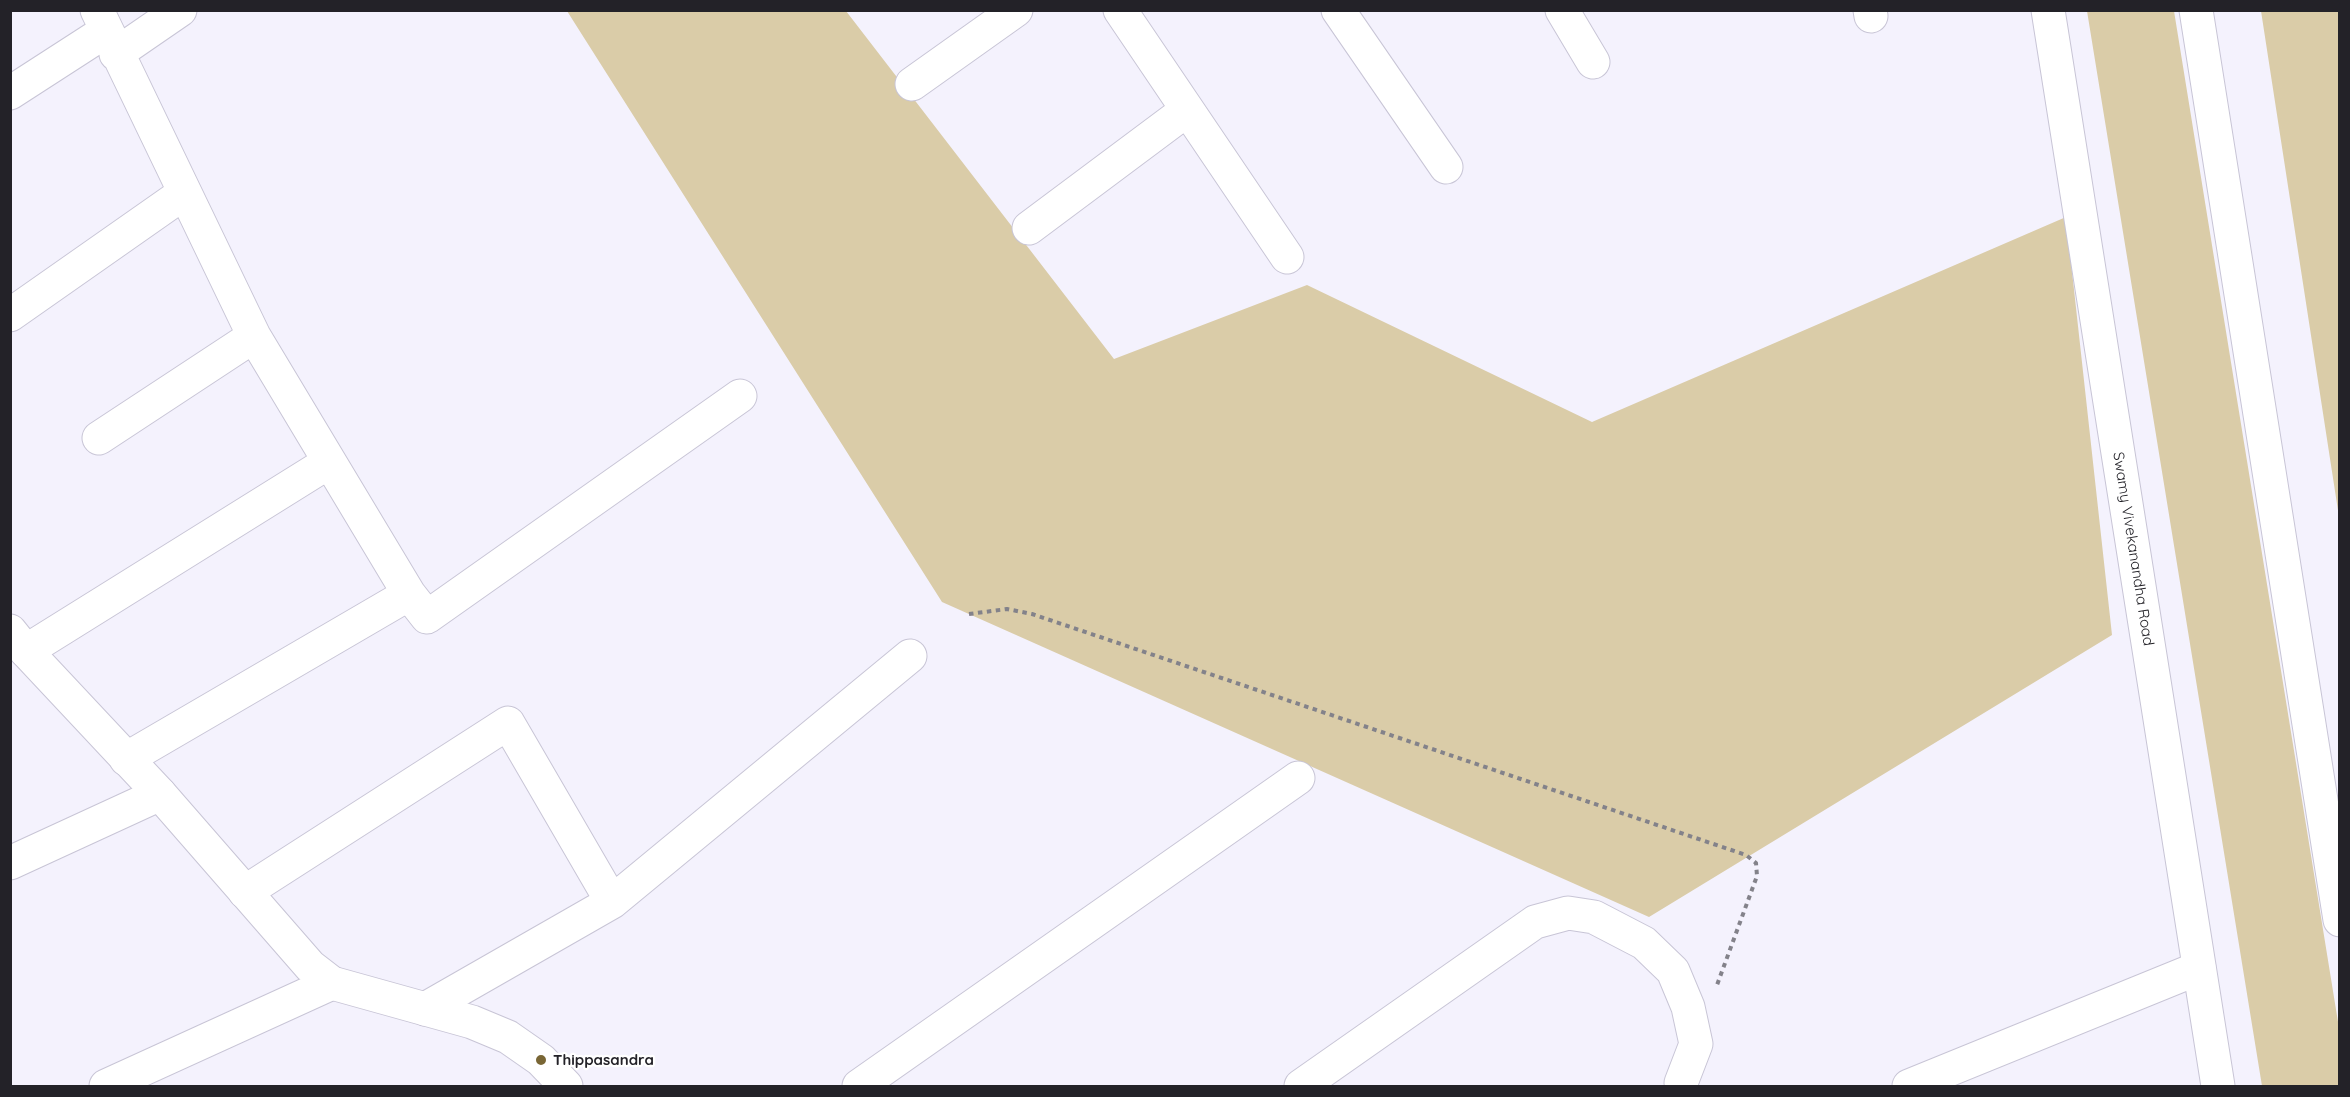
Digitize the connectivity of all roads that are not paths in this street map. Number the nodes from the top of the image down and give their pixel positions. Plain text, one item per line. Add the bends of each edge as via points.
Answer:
1 (180, 10) edge
2 (1016, 10) edge
3 (1120, 10) edge
4 (1338, 10) edge
5 (1562, 10) edge
6 (2048, 10) edge
7 (2196, 10) edge
8 (106, 32) edge
9 (1593, 62) dead end
10 (912, 84) dead end
11 (10, 93) edge
12 (1187, 110) junction
13 (1446, 167) dead end
14 (184, 193) junction
15 (1029, 228) dead end
16 (1287, 257) dead end
17 (10, 315) edge
18 (254, 336) junction
19 (740, 396) dead end
20 (99, 438) dead end
21 (329, 462) junction
22 (410, 594) junction
23 (18, 641) edge
24 (910, 656) dead end
25 (126, 759) junction
26 (1298, 778) dead end
27 (160, 794) junction
28 (10, 862) edge
29 (245, 892) junction
30 (612, 902) junction
31 (2340, 920) edge
32 (2199, 968) junction
33 (332, 983) junction
34 (425, 1009) junction
35 (1680, 1085) edge
36 (106, 1086) edge
37 (566, 1086) edge
38 (859, 1086) edge
39 (1301, 1086) edge
40 (1909, 1086) edge
41 (2218, 1086) edge

1 - 8 street
2 - 10 street
3 - 12 street
4 - 13 street
5 - 9 street
6 - 32 street, Swamy Vivekanandha Road
7 - 31 street
8 - 11 street
8 - 14 street
12 - 15 street
12 - 16 street
14 - 17 street
14 - 18 street
18 - 20 street
18 - 21 street
19 - 22 street via 427,617
21 - 22 street
21 - 23 street
22 - 25 street
23 - 25 street
24 - 30 street
25 - 27 street
26 - 38 street
27 - 28 street
27 - 29 street
29 - 30 street via 508,723
29 - 33 street via 310,966
30 - 34 street
32 - 40 street
32 - 41 street, Swamy Vivekanandha Road
33 - 34 street
33 - 36 street
34 - 37 street via 508,1037 541,1060
35 - 39 street via 1696,1044 1688,1006 1673,971 1644,943 1594,918 1568,913 1535,922

